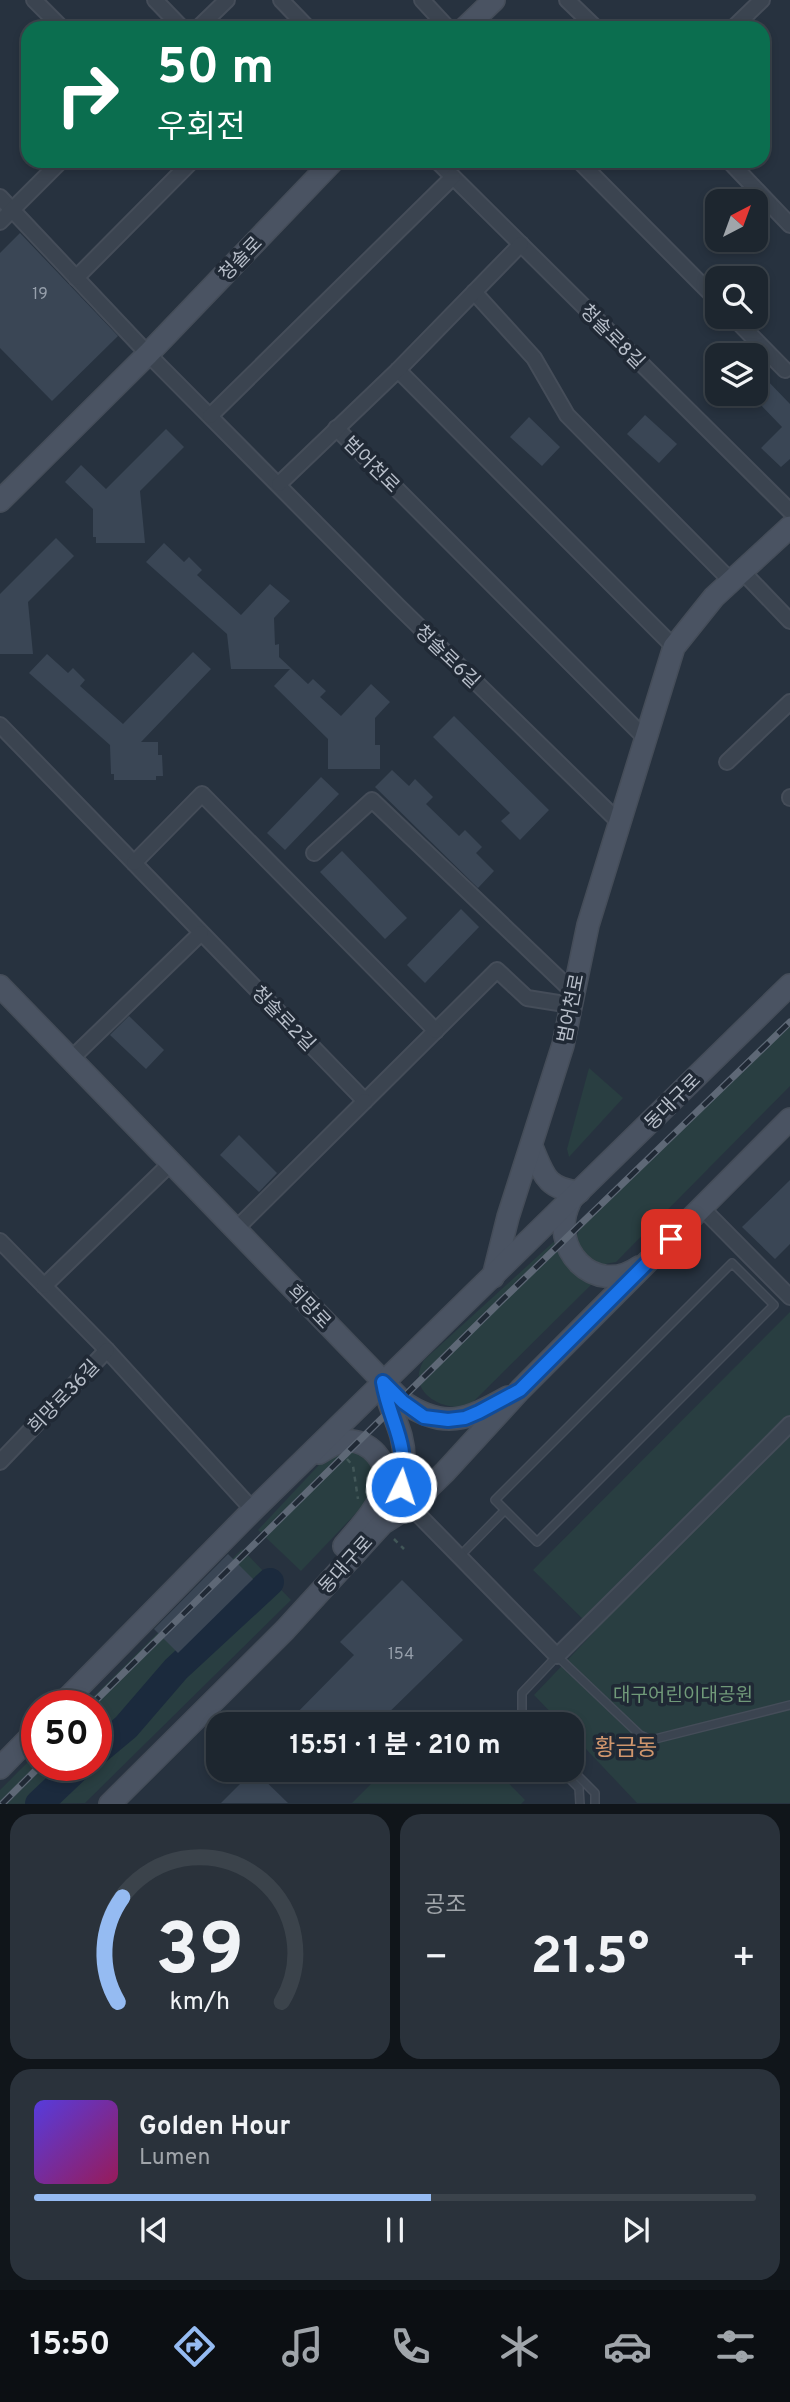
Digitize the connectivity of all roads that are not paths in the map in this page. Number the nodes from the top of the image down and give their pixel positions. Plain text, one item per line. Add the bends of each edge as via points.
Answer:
1 (34, 0) edge
2 (155, 0) edge
3 (227, 0) edge
4 (281, 0) edge
5 (422, 0) edge
6 (494, 0) edge
7 (567, 0) edge
8 (762, 0) edge
9 (55, 21) edge
10 (175, 21) edge
11 (205, 21) edge
12 (300, 21) edge
13 (442, 21) edge
14 (472, 21) edge
15 (589, 21) edge
16 (740, 21) edge
17 (54, 168) edge
18 (185, 168) edge
19 (326, 168) edge
20 (444, 168) edge
21 (586, 168) edge
22 (736, 168) edge
23 (453, 177) junction
24 (0, 197) edge
25 (12, 209) junction
26 (0, 222) edge
27 (790, 225) edge
28 (521, 244) junction
29 (76, 278) junction
30 (705, 288) edge
31 (474, 292) junction
32 (745, 329) edge
33 (148, 354) junction
34 (398, 370) junction
35 (785, 370) dead end
36 (210, 416) junction
37 (336, 428) junction
38 (279, 484) junction
39 (0, 501) edge
40 (790, 511) edge
41 (790, 527) edge
42 (737, 576) junction
43 (790, 621) edge
44 (674, 647) junction
45 (790, 702) edge
46 (0, 725) edge
47 (645, 738) junction
48 (727, 762) dead end
49 (621, 824) junction
50 (314, 853) dead end
51 (134, 863) junction
52 (201, 933) junction
53 (0, 985) edge
54 (790, 985) edge
55 (571, 998) junction
56 (436, 1031) junction
57 (73, 1057) junction
58 (365, 1101) junction
59 (790, 1119) edge
60 (532, 1147) junction
61 (172, 1162) junction
62 (575, 1196) junction
63 (702, 1208) junction
64 (236, 1229) junction
65 (0, 1241) edge
66 (655, 1254) junction
67 (493, 1277) junction
68 (44, 1286) junction
69 (790, 1297) edge
70 (107, 1350) junction
71 (383, 1382) junction
72 (520, 1390) junction
73 (790, 1424) edge
74 (0, 1462) edge
75 (295, 1469) junction
76 (410, 1506) junction
77 (253, 1510) junction
78 (505, 1510) junction
79 (378, 1521) junction
80 (460, 1556) junction
81 (557, 1656) junction
82 (76, 1690) edge
83 (790, 1705) edge
84 (522, 1712) edge
85 (21, 1746) edge
86 (0, 1768) edge
87 (573, 1782) edge
88 (583, 1782) edge
89 (110, 1804) edge
90 (580, 1804) edge
91 (596, 1804) edge

1 - 9 street
2 - 10 street
3 - 11 street
4 - 12 street
5 - 13 street
6 - 14 main road
7 - 15 street
8 - 16 street
17 - 25 street
18 - 29 street
19 - 33 main road, 청솔로
20 - 23 street, 청솔로8길
21 - 30 street
22 - 27 street
23 - 28 street, 청솔로8길
23 - 36 street
24 - 25 street
25 - 26 street
25 - 29 street
28 - 31 street
28 - 40 street, 청솔로8길
29 - 33 street
31 - 34 street
31 - 42 street via 534,358 566,415
32 - 35 street
33 - 36 street, 청솔로6길
33 - 39 main road, 청솔로
34 - 37 street
34 - 44 street
36 - 38 street, 청솔로6길
37 - 38 street
37 - 47 street, 범어천로
38 - 49 street, 청솔로6길
41 - 42 main road, 범어천로
42 - 43 street
42 - 44 main road, 범어천로
44 - 47 main road, 범어천로
45 - 48 street
46 - 51 street, 청솔로2길
47 - 49 main road, 범어천로
49 - 55 main road, 범어천로 via 588,925
50 - 55 street via 372,800
51 - 52 street, 청솔로2길
51 - 56 street via 202,794
52 - 57 street
52 - 58 street, 청솔로2길
53 - 57 main road, 희망로
54 - 62 main road, 동대구로
55 - 56 street via 527,998 497,970
55 - 60 main road, 범어천로 via 563,1045
56 - 58 street
57 - 61 main road, 희망로
58 - 64 street
59 - 63 main road, 동대구로
60 - 62 main road via 549,1183
60 - 67 main road, 범어천로
61 - 64 main road, 희망로
61 - 68 street
62 - 66 main road via 563,1224 564,1237 576,1260 586,1268 623,1275
62 - 67 main road, 동대구로
63 - 66 main road, 동대구로
63 - 69 street
64 - 71 main road, 희망로
65 - 68 street, 희망로36길
66 - 72 main road, 동대구로
67 - 71 main road, 동대구로
68 - 70 street, 희망로36길
70 - 74 street, 희망로36길
70 - 77 street
71 - 72 main road, 희망로 via 424,1417 448,1420 465,1418
71 - 75 main road, 동대구로
71 - 79 main road via 404,1452 401,1487
72 - 76 main road, 동대구로
73 - 81 street
75 - 77 main road, 동대구로
75 - 79 main road via 333,1444 363,1444 383,1464
76 - 79 main road, 동대구로
76 - 80 street
77 - 82 main road, 동대구로
78 - 78 lane via 537,1542 774,1305 732,1263 495,1500
78 - 80 lane
79 - 89 main road, 동대구로 via 323,1589
80 - 81 street
81 - 83 lane via 640,1735 651,1740
81 - 84 lane via 522,1693
85 - 86 main road
87 - 90 lane via 579,1788
88 - 91 lane via 594,1793

